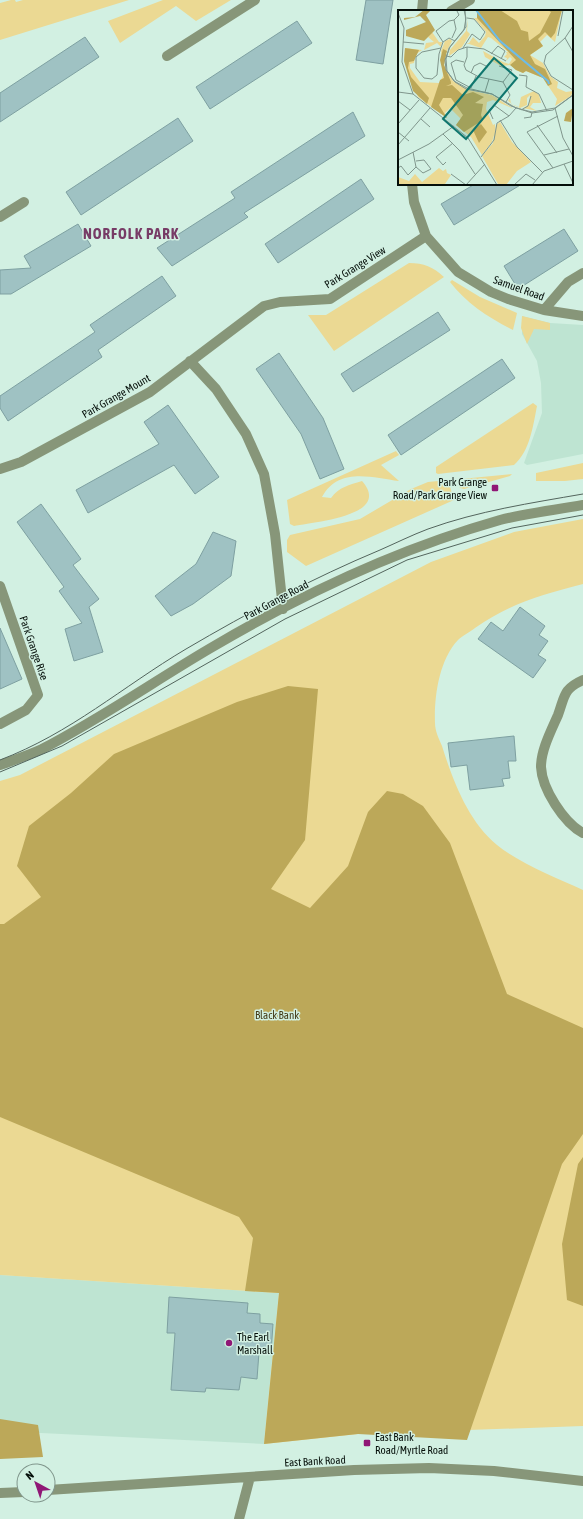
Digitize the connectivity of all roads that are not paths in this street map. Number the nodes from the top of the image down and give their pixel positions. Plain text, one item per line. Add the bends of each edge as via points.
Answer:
1 (255, 0) edge
2 (423, 0) edge
3 (470, 0) edge
4 (422, 10) edge
5 (453, 10) edge
6 (167, 56) dead end
7 (412, 185) edge
8 (24, 202) dead end
9 (0, 217) edge
10 (426, 236) junction
11 (583, 273) edge
12 (544, 310) junction
13 (583, 316) edge
14 (190, 361) junction
15 (0, 469) edge
16 (583, 505) edge
17 (0, 586) edge
18 (283, 609) junction
19 (583, 680) edge
20 (0, 724) edge
21 (0, 765) edge
22 (583, 833) edge
23 (250, 1477) junction
24 (583, 1481) edge
25 (56, 1489) edge
26 (16, 1492) edge
27 (0, 1493) edge
28 (239, 1519) edge

1 - 6 street
2 - 4 street
3 - 5 street
7 - 10 street, Samuel Road via 414,202
8 - 9 street
10 - 12 street, Samuel Road via 458,272 476,284 508,299
10 - 14 street, Park Grange View via 330,299 280,302 264,306
11 - 12 street via 568,282
12 - 13 street, Samuel Road
14 - 15 street, Park Grange Mount via 150,392 21,462
14 - 18 street via 216,389 229,408 246,434 264,474 275,534
16 - 18 street, Park Grange Road via 502,520 409,549
17 - 20 street, Park Grange Rise via 38,695 26,710
18 - 21 street, Park Grange Road via 208,650 125,702 41,749
19 - 22 street via 570,686 562,696 541,768 544,782 560,812
23 - 24 street, East Bank Road via 429,1468 494,1471
23 - 25 street, East Bank Road
23 - 28 street
26 - 27 street

